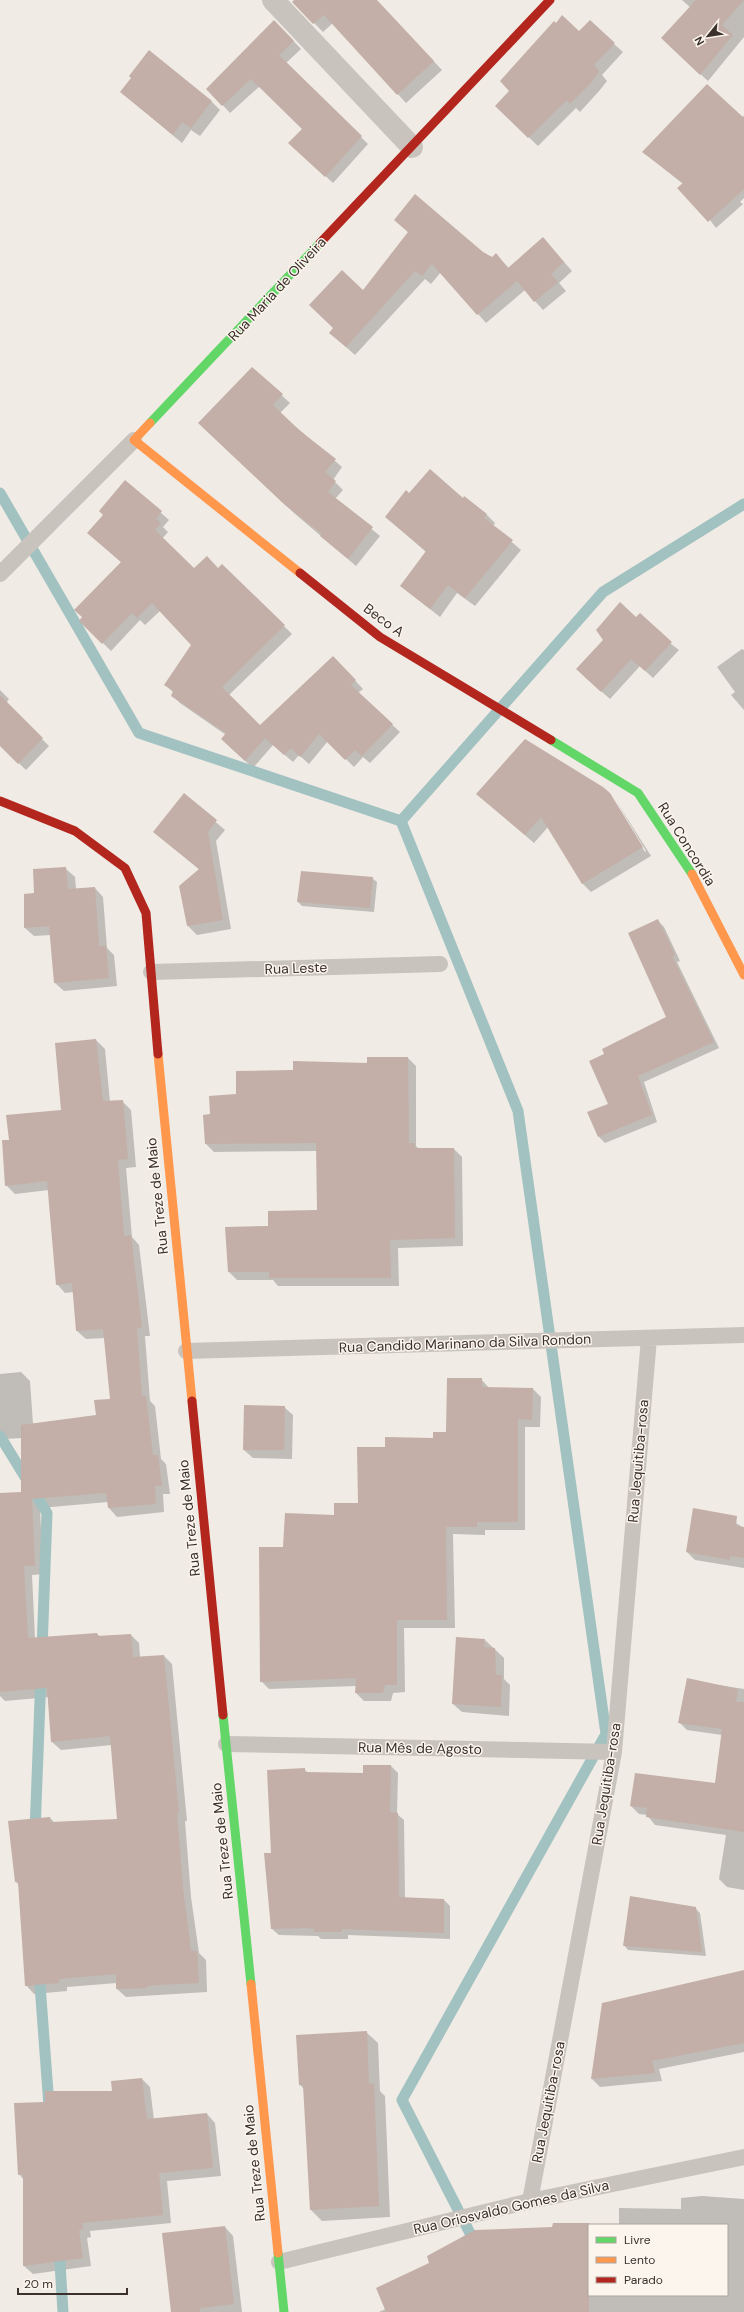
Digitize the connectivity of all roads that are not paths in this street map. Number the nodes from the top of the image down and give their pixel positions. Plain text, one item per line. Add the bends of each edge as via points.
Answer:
1 (273, 0) edge
2 (550, 0) edge
3 (412, 147) junction
4 (134, 440) junction
5 (0, 574) edge
6 (638, 793) joint
7 (0, 801) edge
8 (440, 964) dead end
9 (151, 972) junction
10 (744, 975) edge
11 (744, 1335) edge
12 (649, 1338) junction
13 (186, 1351) junction
14 (226, 1744) junction
15 (614, 1752) junction
16 (744, 2158) edge
17 (530, 2201) junction
18 (278, 2262) junction
19 (284, 2312) edge

1 - 3 street
2 - 3 street, Rua Maria de Oliveira
3 - 4 street, Rua Maria de Oliveira
4 - 5 lane, Rua Maria de Oliveira
4 - 6 street, Beco A via 380,637
6 - 10 street, Rua Concordia via 690,869
7 - 9 street, Rua Treze de Maio via 75,831 125,868 146,913
8 - 9 lane, Rua Leste
9 - 13 street, Rua Treze de Maio via 166,1157
11 - 12 lane, Rua Candido Marinano da Silva Rondon
12 - 13 lane, Rua Candido Marinano da Silva Rondon
12 - 15 lane, Rua Jequitiba-rosa
13 - 14 street, Rua Treze de Maio
14 - 15 lane, Rua Mês de Agosto
14 - 18 street, Rua Treze de Maio
15 - 17 lane, Rua Jequitiba-rosa
16 - 17 lane, Rua Oriosvaldo Gomes da Silva
17 - 18 lane, Rua Oriosvaldo Gomes da Silva
18 - 19 street, Rua Treze de Maio

